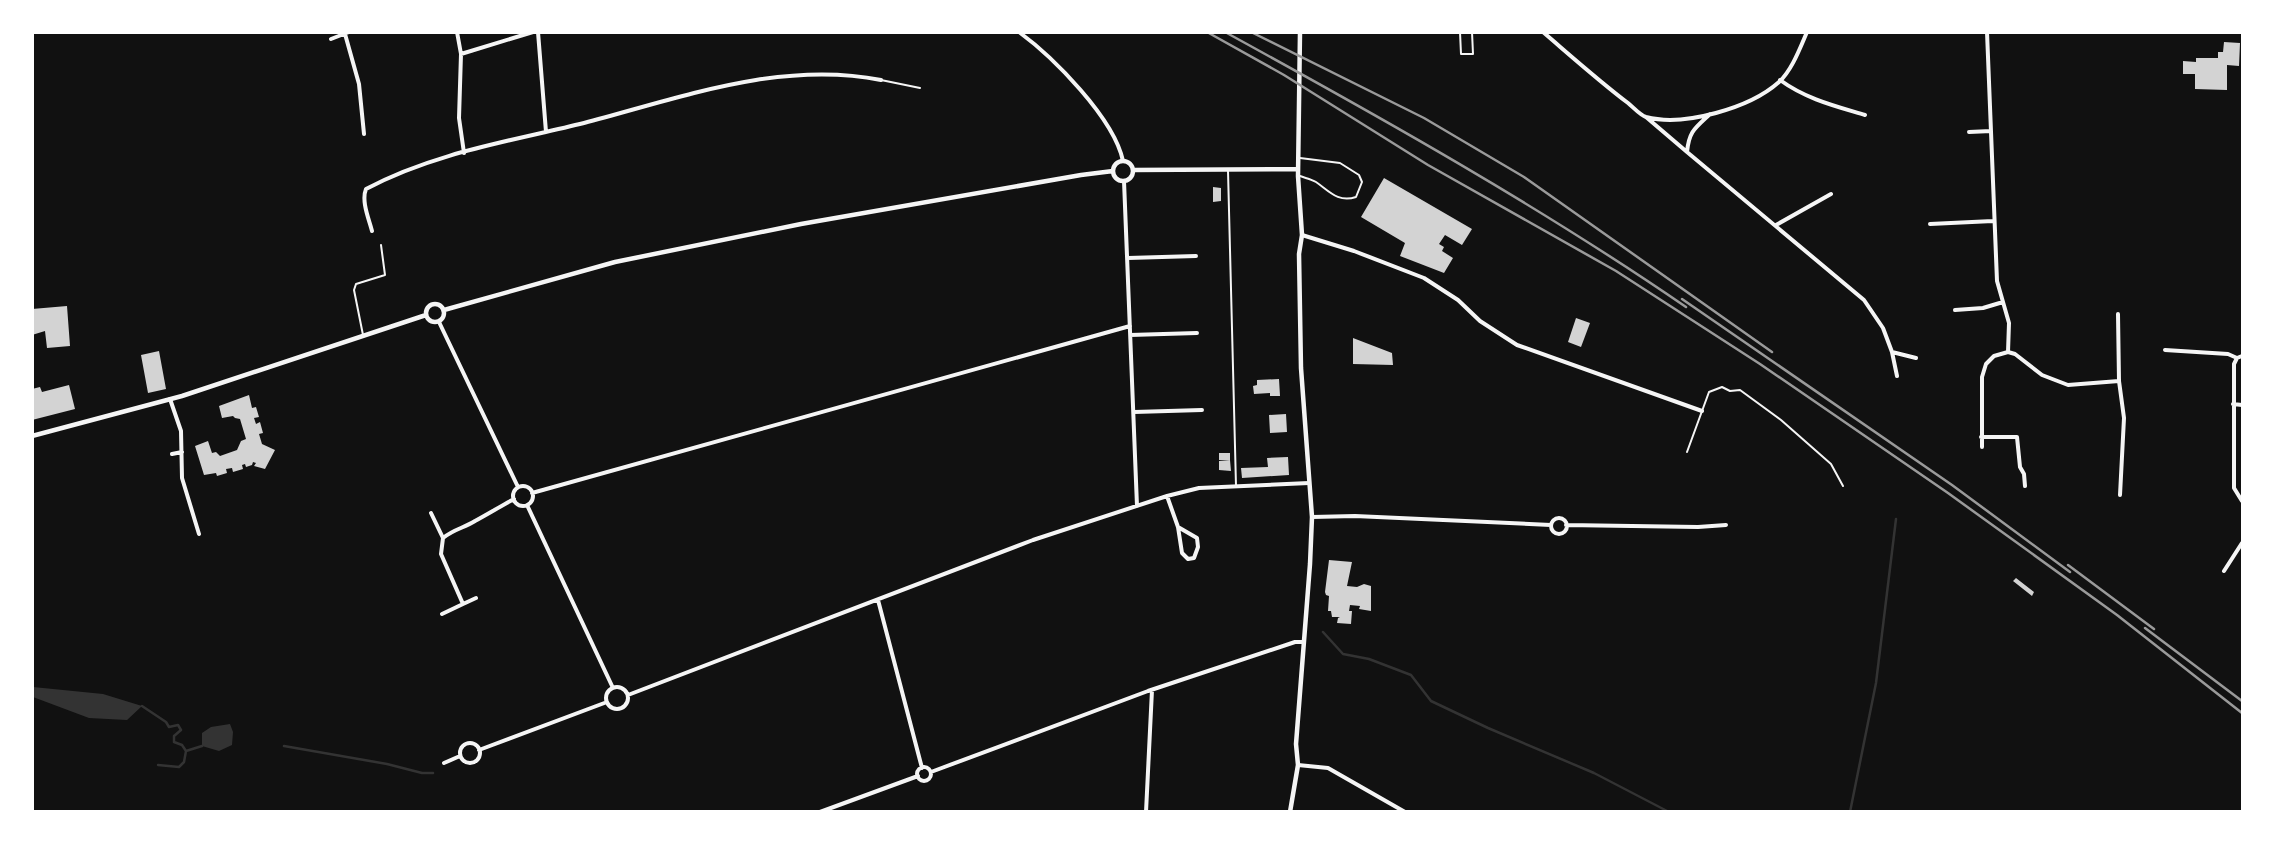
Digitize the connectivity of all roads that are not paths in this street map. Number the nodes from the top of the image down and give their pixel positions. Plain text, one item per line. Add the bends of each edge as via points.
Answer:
1 (457, 32) edge
2 (532, 32) edge
3 (538, 32) edge
4 (1019, 32) edge
5 (1300, 32) edge
6 (1543, 32) edge
7 (1807, 32) edge
8 (1986, 32) edge
9 (347, 33) edge
10 (331, 39) dead end
11 (461, 54) junction
12 (881, 80) joint
13 (1780, 80) junction
14 (920, 88) dead end
15 (1710, 114) junction
16 (1865, 115) dead end
17 (1645, 116) junction
18 (1991, 131) junction
19 (546, 132) junction
20 (1969, 132) dead end
21 (364, 134) dead end
22 (1687, 152) junction
23 (464, 153) junction
24 (1298, 158) junction
25 (1123, 161) junction
26 (1228, 169) junction
27 (1298, 169) junction
28 (1133, 170) junction
29 (1113, 171) junction
30 (1298, 176) junction
31 (1124, 180) junction
32 (1831, 194) dead end
33 (1993, 221) junction
34 (1930, 224) dead end
35 (1776, 225) junction
36 (372, 231) dead end
37 (1302, 235) junction
38 (381, 245) dead end
39 (1196, 256) dead end
40 (1128, 258) junction
41 (2003, 302) junction
42 (444, 310) junction
43 (1955, 310) dead end
44 (2118, 314) dead end
45 (426, 315) junction
46 (439, 322) junction
47 (1130, 326) junction
48 (1197, 333) dead end
49 (1130, 335) junction
50 (364, 336) junction
51 (2165, 350) dead end
52 (1892, 352) junction
53 (2008, 352) junction
54 (2242, 356) edge
55 (1916, 358) dead end
56 (2237, 358) junction
57 (1897, 376) dead end
58 (2119, 381) junction
59 (170, 399) junction
60 (2233, 404) junction
61 (2242, 405) edge
62 (1202, 410) dead end
63 (1702, 411) junction
64 (1134, 412) junction
65 (32, 436) edge
66 (1981, 438) junction
67 (1982, 447) dead end
68 (182, 452) junction
69 (1687, 452) dead end
70 (172, 454) dead end
71 (1309, 483) junction
72 (1236, 486) junction
73 (1843, 486) dead end
74 (2025, 486) dead end
75 (518, 487) junction
76 (532, 493) junction
77 (2120, 495) dead end
78 (1168, 496) junction
79 (514, 499) junction
80 (2242, 501) edge
81 (527, 505) junction
82 (1138, 506) junction
83 (431, 513) dead end
84 (1312, 517) junction
85 (1551, 525) junction
86 (1566, 525) junction
87 (1726, 525) dead end
88 (1178, 527) junction
89 (199, 534) dead end
90 (443, 538) junction
91 (2242, 543) edge
92 (2224, 571) dead end
93 (476, 598) dead end
94 (878, 600) junction
95 (463, 604) junction
96 (442, 614) dead end
97 (1304, 642) junction
98 (613, 688) junction
99 (1152, 690) junction
100 (628, 695) junction
101 (607, 702) junction
102 (479, 750) junction
103 (460, 756) junction
104 (444, 762) dead end
105 (1298, 765) junction
106 (922, 768) junction
107 (931, 772) junction
108 (918, 776) junction
109 (820, 812) edge
110 (1146, 812) edge
111 (1290, 812) edge
112 (1405, 812) edge

1 - 11 street
2 - 11 street
3 - 19 street
4 - 25 street via 1074,82 1116,140
5 - 24 street
6 - 17 street
7 - 13 street
8 - 18 street
9 - 10 street
9 - 21 street via 359,84
11 - 23 street via 459,118
12 - 14 lane
12 - 19 street via 857,76 790,75 685,94
13 - 15 street via 1745,102
13 - 16 street via 1816,100
15 - 17 street via 1679,119
15 - 22 street via 1692,130
17 - 22 street
18 - 20 street
18 - 33 street
19 - 23 street
22 - 35 street
23 - 36 street via 411,168 366,189 365,202
24 - 27 street
24 - 30 lane via 1340,163 1359,175 1362,182 1356,197 1348,200
25 - 28 street
25 - 29 street via 1116,164
26 - 27 street
26 - 28 street
26 - 72 lane
27 - 30 street
28 - 31 street via 1131,177
29 - 31 street via 1116,178
29 - 42 street via 827,219 615,262
30 - 37 street
31 - 40 street
32 - 35 street
33 - 34 street
33 - 41 street via 1997,281
35 - 52 street via 1864,300 1883,328
37 - 63 street via 1424,278 1517,345
37 - 71 street via 1301,368
38 - 50 lane via 385,275 356,284 354,290
39 - 40 street
40 - 47 street
41 - 43 street via 1983,308
41 - 53 street via 2009,323
42 - 45 street via 440,305 431,304
42 - 46 street
44 - 58 street
45 - 46 street via 432,322
45 - 50 street
46 - 75 street
47 - 49 street
47 - 76 street
48 - 49 street
49 - 64 street
50 - 59 street
51 - 56 street via 2228,354
52 - 55 street
52 - 57 street
53 - 58 street via 2058,383 2079,386
53 - 66 street via 1994,356 1984,368
54 - 56 street
56 - 60 street
58 - 77 street via 2124,418
59 - 65 street
59 - 68 street via 180,431
60 - 61 street
60 - 80 street via 2234,488
62 - 64 street
63 - 69 lane
63 - 73 lane via 1710,392 1722,387 1730,391 1740,390 1781,420 1831,464
64 - 82 street
66 - 67 street
66 - 74 street via 2017,437
68 - 70 street
68 - 89 street via 182,478
71 - 72 street
71 - 84 street
72 - 78 street via 1199,488
75 - 76 street via 525,486
75 - 79 street via 513,494
76 - 81 street
78 - 82 street
78 - 88 street
79 - 81 street via 519,505
79 - 90 street
81 - 98 street
82 - 94 street via 1033,540
83 - 90 street
84 - 85 street
84 - 97 street
85 - 86 street via 1558,518
85 - 86 street via 1558,534 1565,531
86 - 87 street
88 - 88 street via 1196,538 1198,547 1194,558 1183,556
90 - 95 street via 441,554
91 - 92 street
93 - 95 street
94 - 100 street
94 - 106 street
95 - 96 street
97 - 99 street
97 - 105 street via 1296,744
98 - 100 street via 621,687
98 - 101 street via 607,695
99 - 107 street
99 - 110 street
100 - 101 street via 625,705 619,708
101 - 102 street
102 - 103 street via 476,745 466,744 461,747
102 - 103 street via 475,762 464,762
103 - 104 street
105 - 111 street
105 - 112 street via 1328,768
106 - 107 street via 926,767
106 - 108 street
107 - 108 street via 927,781
108 - 109 street

